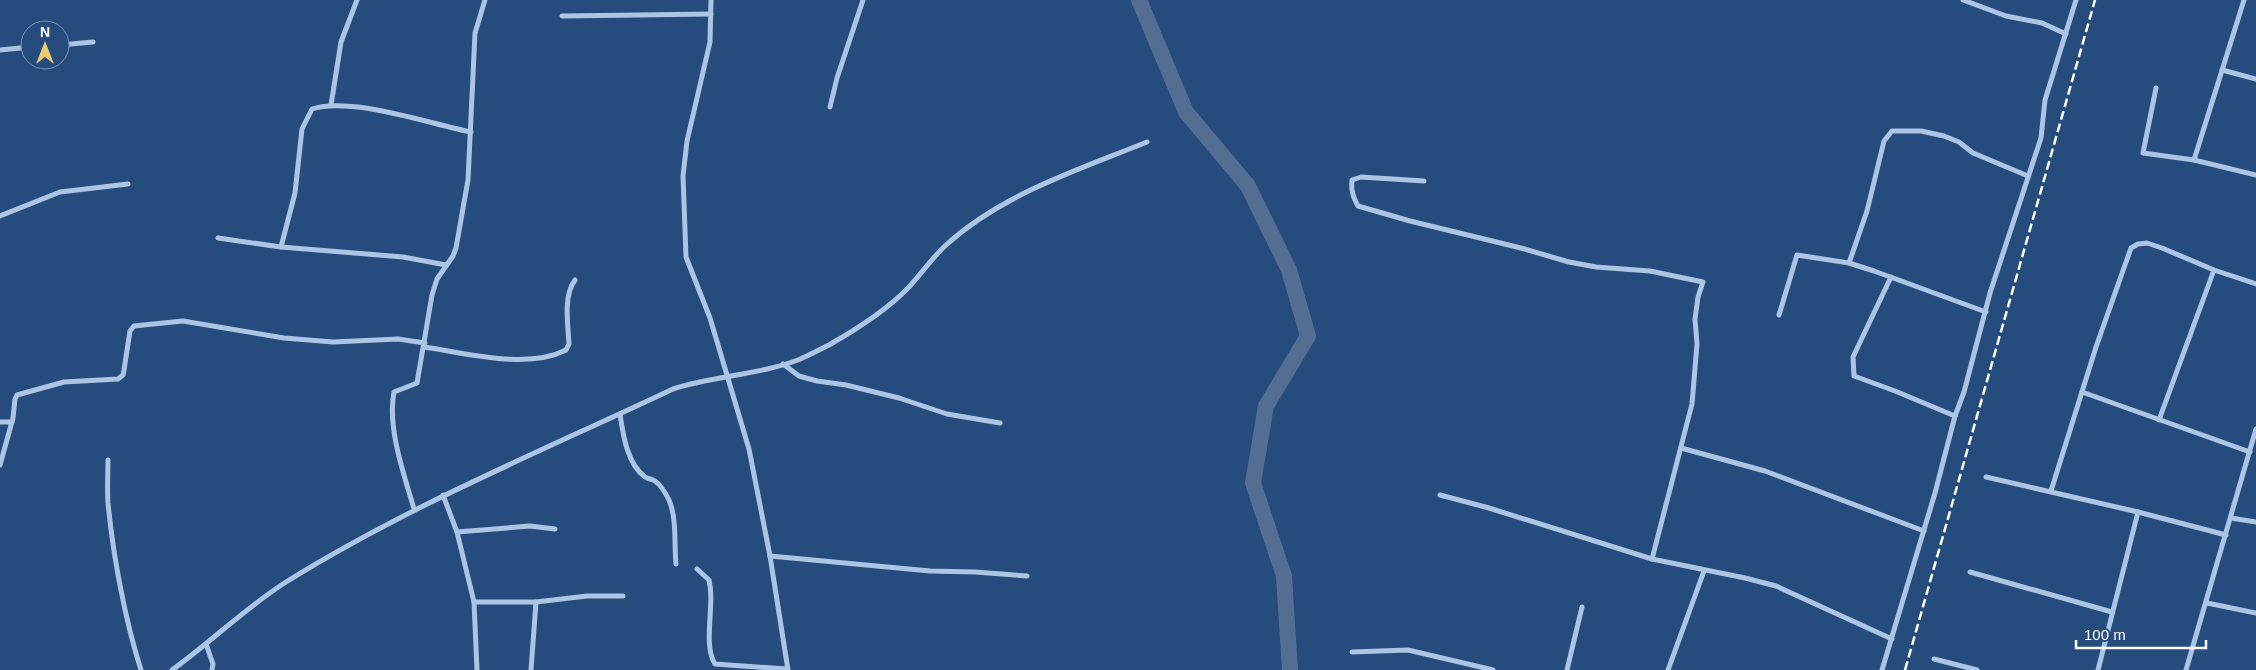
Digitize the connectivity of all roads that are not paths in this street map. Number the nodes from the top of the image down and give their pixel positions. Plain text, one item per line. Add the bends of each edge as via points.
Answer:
1 (357, 0) edge
2 (485, 0) edge
3 (712, 0) edge
4 (863, 0) edge
5 (1963, 0) edge
6 (2076, 0) edge
7 (2244, 0) edge
8 (711, 14) junction
9 (562, 16) dead end
10 (2066, 34) junction
11 (93, 42) dead end
12 (70, 44) edge
13 (20, 48) edge
14 (0, 50) edge
15 (2222, 70) junction
16 (2256, 79) edge
17 (2156, 88) dead end
18 (331, 104) junction
19 (830, 107) dead end
20 (471, 132) junction
21 (1147, 142) dead end
22 (2194, 160) junction
23 (2256, 175) edge
24 (2028, 176) junction
25 (1424, 181) dead end
26 (128, 184) dead end
27 (0, 216) edge
28 (218, 238) dead end
29 (281, 247) junction
30 (1849, 263) junction
31 (446, 265) junction
32 (2214, 270) junction
33 (1891, 277) junction
34 (575, 280) dead end
35 (2256, 284) edge
36 (1986, 312) junction
37 (1779, 315) dead end
38 (425, 345) junction
39 (783, 364) junction
40 (727, 376) junction
41 (2082, 392) junction
42 (620, 414) junction
43 (1955, 416) junction
44 (2159, 420) junction
45 (0, 422) edge
46 (12, 422) junction
47 (1000, 423) dead end
48 (2256, 429) edge
49 (1681, 448) junction
50 (2250, 452) junction
51 (108, 460) dead end
52 (0, 464) edge
53 (1986, 477) dead end
54 (2051, 491) junction
55 (443, 495) junction
56 (1440, 495) dead end
57 (414, 509) junction
58 (2138, 512) junction
59 (2231, 518) junction
60 (2256, 522) edge
61 (555, 529) dead end
62 (1924, 531) junction
63 (457, 532) junction
64 (2226, 535) junction
65 (770, 556) junction
66 (1652, 559) junction
67 (676, 564) dead end
68 (698, 569) dead end
69 (1704, 571) junction
70 (1970, 572) dead end
71 (1027, 576) dead end
72 (623, 596) dead end
73 (474, 602) junction
74 (536, 602) junction
75 (2207, 603) junction
76 (1582, 607) dead end
77 (2112, 612) junction
78 (2256, 613) edge
79 (1892, 639) junction
80 (206, 644) junction
81 (1352, 652) dead end
82 (1934, 659) dead end
83 (141, 670) edge
84 (172, 670) edge
85 (212, 670) edge
86 (477, 670) edge
87 (531, 670) edge
88 (788, 670) edge
89 (1493, 670) edge
90 (1567, 670) edge
91 (1668, 670) edge
92 (1882, 670) edge
93 (1978, 670) edge
94 (2098, 670) edge
95 (2186, 670) edge

1 - 18 street via 341,42
2 - 20 street via 475,33
3 - 8 street
4 - 19 street
5 - 10 street via 2006,16 2042,22
6 - 10 street
7 - 15 street
8 - 9 street
8 - 40 street via 707,60 687,141 683,233 686,257 710,318
10 - 24 street via 2045,100 2041,138
11 - 12 street
13 - 14 street
15 - 16 street
15 - 22 street
17 - 22 street via 2143,153
18 - 20 street via 386,111
18 - 29 street via 312,108 302,129 295,193
20 - 31 street via 468,180 456,248
21 - 39 street via 1034,188 977,221 945,245 908,288 875,316 829,344
22 - 23 street
24 - 30 street via 1973,153 1944,136 1922,131 1892,131 1884,141 1867,211
24 - 36 street
25 - 49 street via 1361,177 1352,180 1353,198 1358,206 1569,262 1650,270 1703,282 1695,319 1697,344 1692,404
26 - 27 street via 60,192
28 - 29 street
29 - 31 street via 403,257
30 - 33 street
30 - 37 street via 1797,255
31 - 38 street via 432,295
32 - 35 street
32 - 41 street via 2147,243 2131,248
32 - 44 street
33 - 36 street
33 - 43 street via 1853,358 1854,376
34 - 38 street via 568,296 569,344 561,353 500,359
36 - 43 street
38 - 46 street via 398,339 333,342 284,338 183,321 134,326 130,331 123,375 118,379 64,382 20,393 15,399
38 - 57 street via 417,383 394,392 392,401 398,454
39 - 40 street
39 - 47 street via 799,376 817,381 899,398 947,414
40 - 42 street via 673,389
40 - 65 street via 749,449
41 - 44 street
41 - 54 street
42 - 55 street
42 - 67 street via 635,467 645,477 656,481 669,501
43 - 62 street
44 - 50 street
45 - 46 street
46 - 52 street
48 - 50 street
49 - 62 street via 1765,471
49 - 66 street
50 - 59 street
51 - 83 street via 108,501 113,537
53 - 54 street
54 - 58 street
55 - 57 street
55 - 63 street
56 - 66 street
57 - 80 street via 286,582
58 - 64 street
58 - 77 street
59 - 60 street
59 - 64 street
61 - 63 street via 530,526
62 - 79 street
63 - 73 street
64 - 75 street
65 - 71 street via 930,571
65 - 88 street
66 - 69 street
68 - 88 street via 710,586 710,637 712,659 716,664
69 - 79 street via 1776,586
69 - 91 street
70 - 77 street
72 - 74 street
73 - 74 street
73 - 86 street
74 - 87 street
75 - 78 street
75 - 95 street
76 - 90 street
77 - 94 street
79 - 92 street
80 - 84 street
80 - 85 street
81 - 89 street via 1408,650
82 - 93 street

